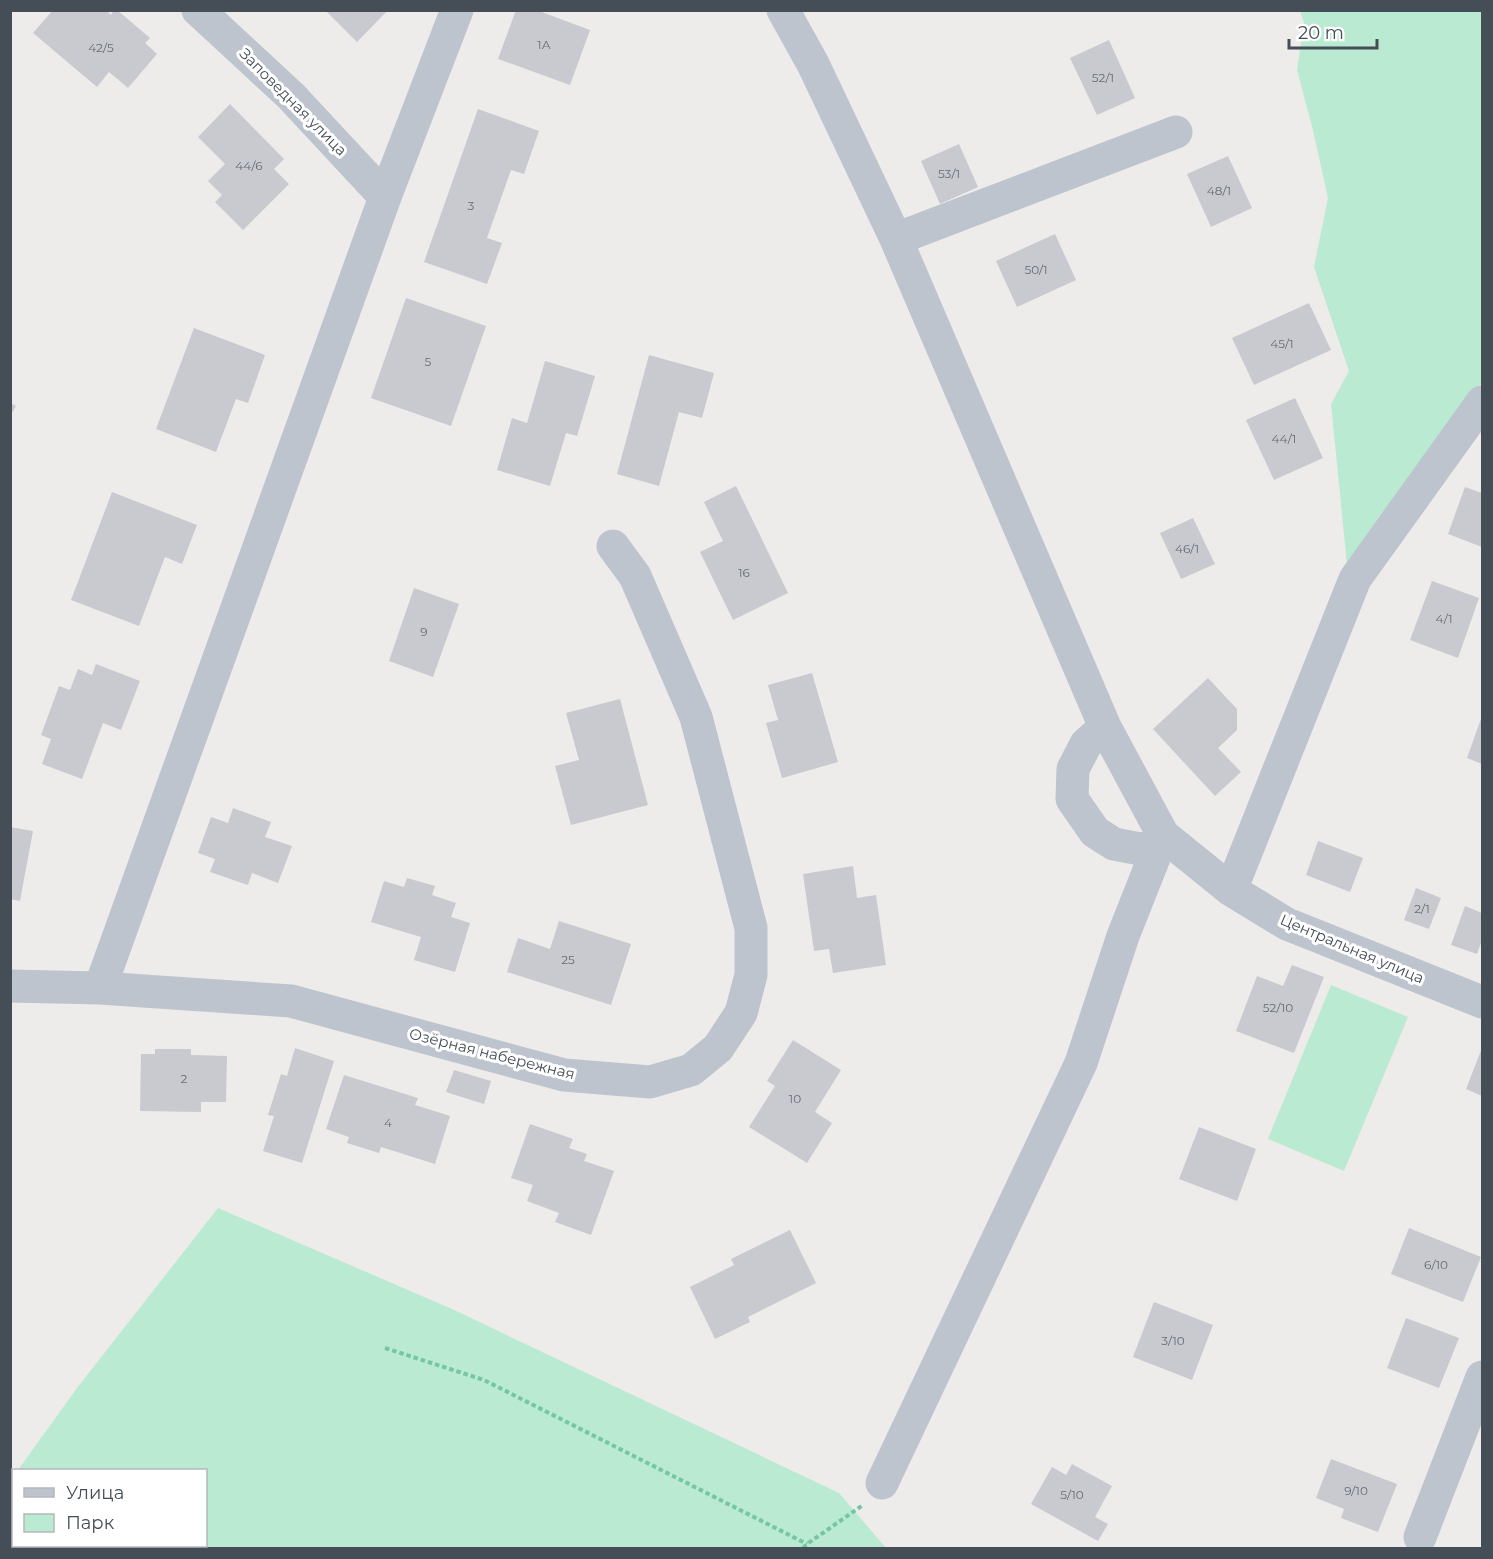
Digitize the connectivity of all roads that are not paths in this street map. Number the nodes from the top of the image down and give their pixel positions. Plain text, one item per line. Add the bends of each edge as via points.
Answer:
1 (198, 10) edge
2 (457, 10) edge
3 (783, 10) edge
4 (1176, 132) dead end
5 (386, 197) junction
6 (896, 239) junction
7 (1482, 402) edge
8 (613, 546) dead end
9 (1105, 727) junction
10 (1164, 841) junction
11 (1231, 890) junction
12 (10, 986) edge
13 (100, 988) junction
14 (1482, 1002) edge
15 (1482, 1377) edge
16 (882, 1483) road end
17 (1420, 1537) dead end

1 - 5 street, Заповедная улица via 291,96
2 - 5 street
3 - 6 street via 813,64
4 - 6 street
5 - 13 street
6 - 9 street
7 - 11 street via 1355,579
8 - 13 street, Озёрная набережная via 635,576 696,717 751,928 751,975 741,1013 718,1048 691,1070 650,1082 564,1075 291,1001
9 - 10 street
9 - 10 street via 1086,744 1073,769 1072,799 1095,832 1114,844 1140,849
10 - 11 street, Центральная улица
10 - 16 street via 1123,936 1081,1063
11 - 14 street, Центральная улица via 1287,924
12 - 13 street, Озёрная набережная
15 - 17 street

